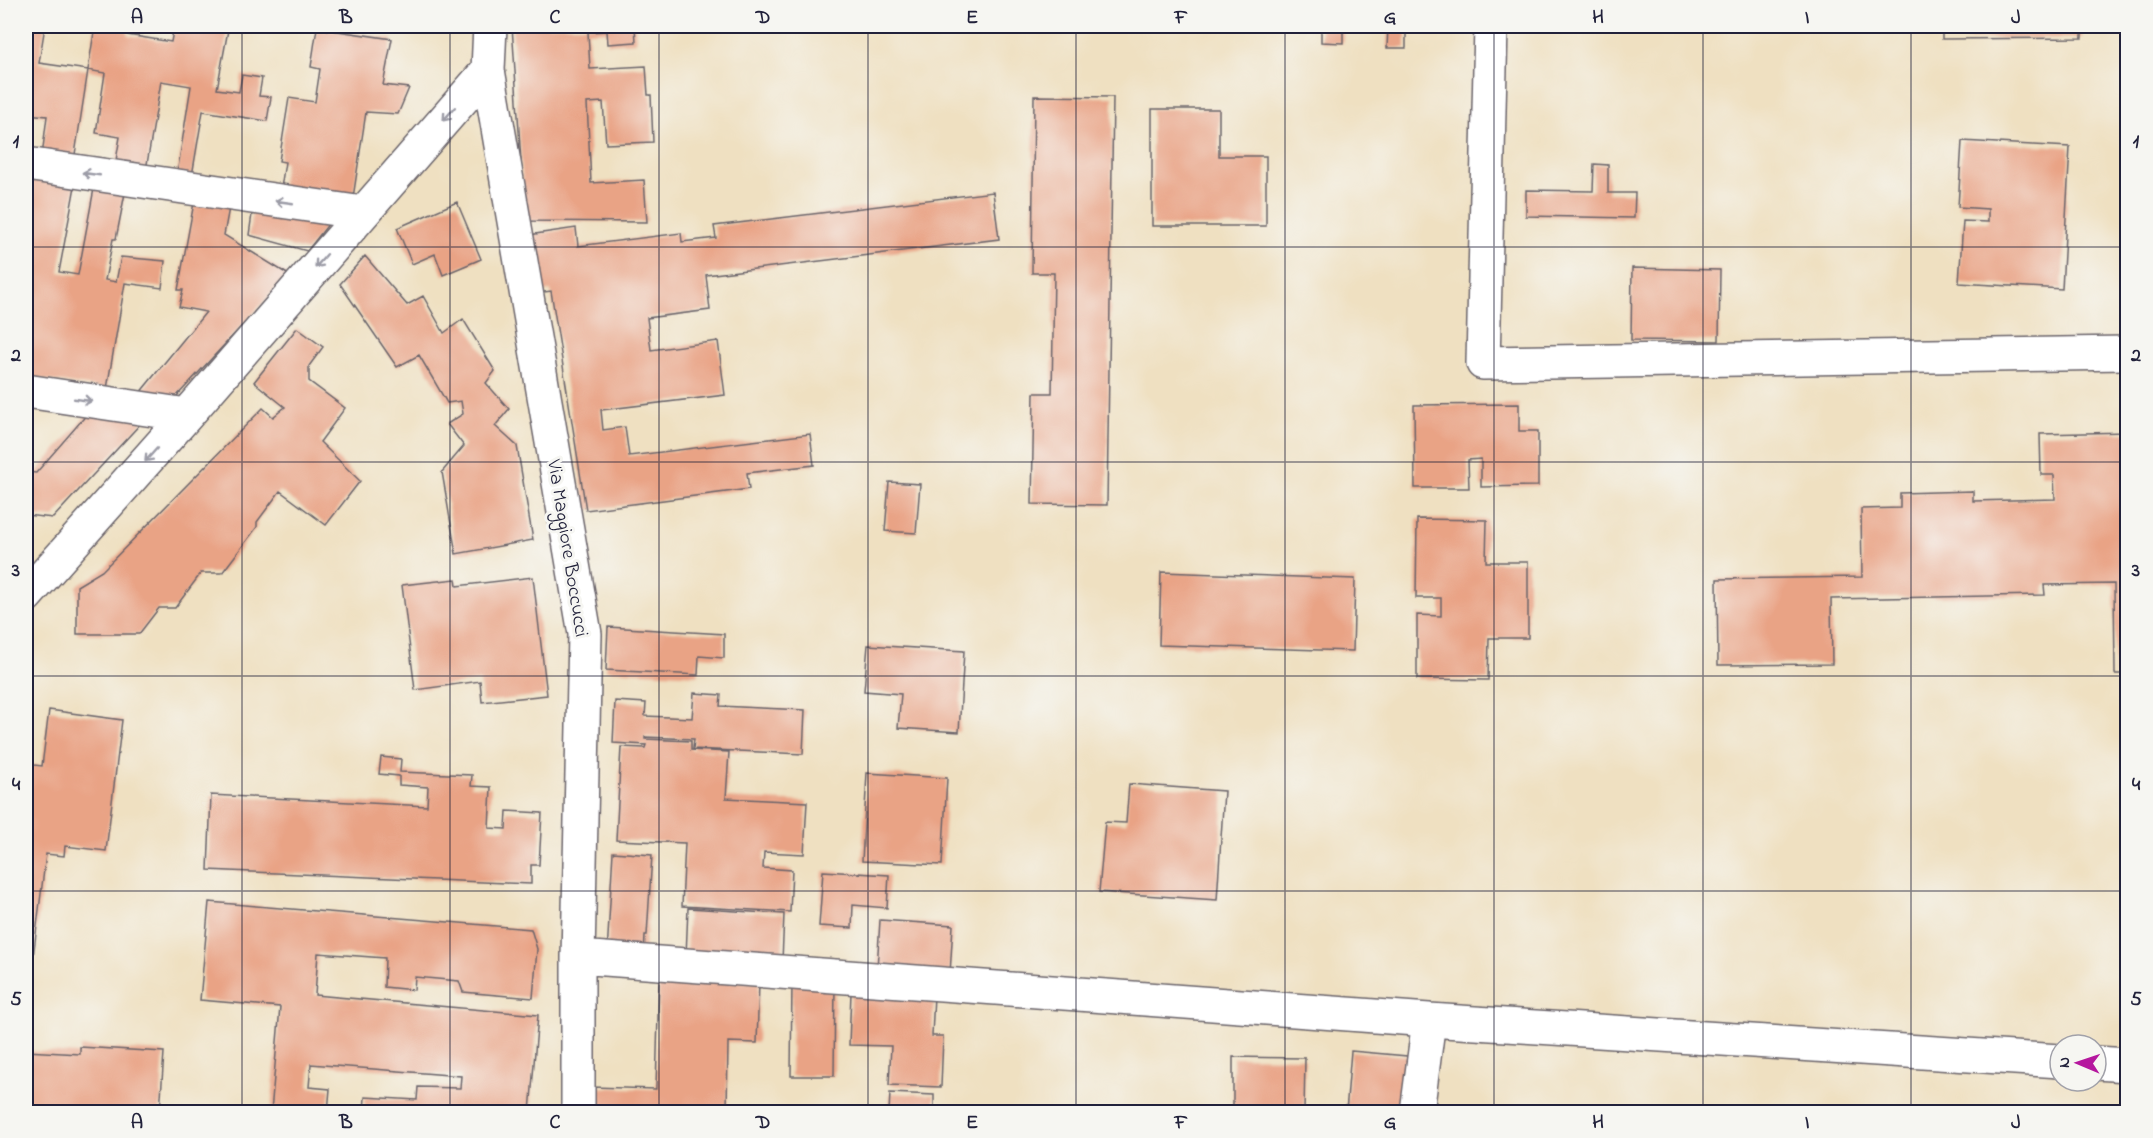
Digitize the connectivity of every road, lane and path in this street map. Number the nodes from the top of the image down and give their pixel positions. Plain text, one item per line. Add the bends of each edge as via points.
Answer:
1 (490, 26) edge
2 (1491, 26) edge
3 (488, 70) junction
4 (26, 165) edge
5 (363, 213) junction
6 (2127, 353) edge
7 (26, 391) edge
8 (187, 415) junction
9 (26, 596) edge
10 (578, 957) junction
11 (1429, 1020) junction
12 (2048, 1059) edge
13 (2108, 1064) edge
14 (2127, 1065) edge
15 (578, 1113) edge
16 (1417, 1113) edge

1 - 3 street, Via Maggiore Boccucci
2 - 6 street via 1483,363
3 -> 5 street
3 - 10 street, Via Maggiore Boccucci via 585,634
5 -> 4 street
5 -> 8 street
7 -> 8 street
8 -> 9 street
10 - 11 street
10 - 15 street, Via Maggiore Boccucci
11 - 12 street
11 - 16 street
13 - 14 street

